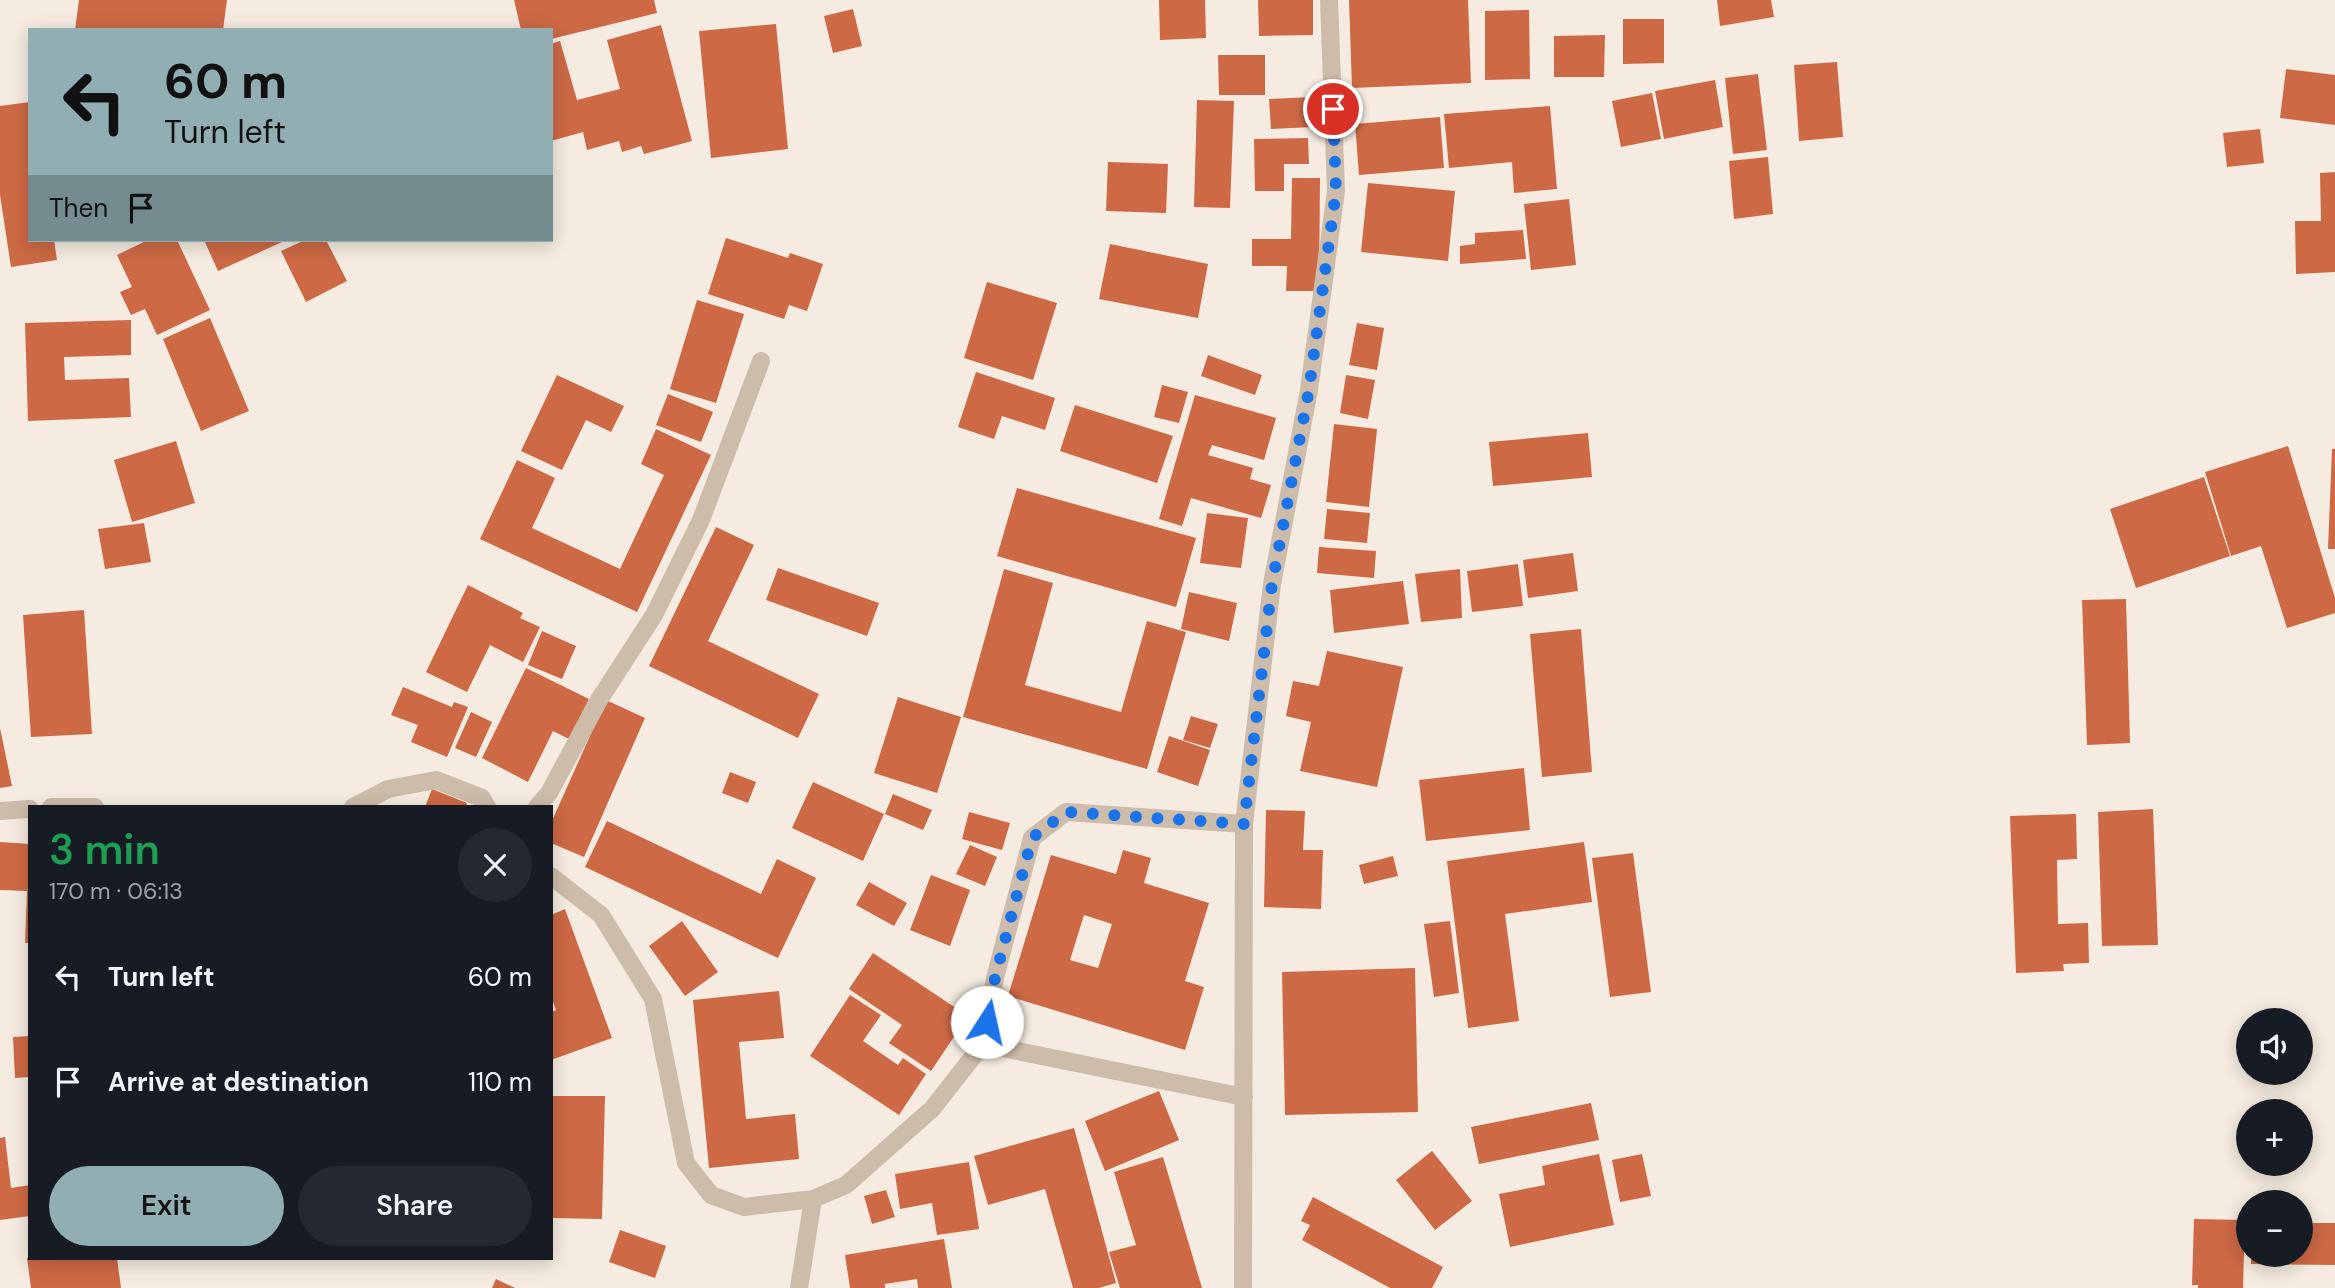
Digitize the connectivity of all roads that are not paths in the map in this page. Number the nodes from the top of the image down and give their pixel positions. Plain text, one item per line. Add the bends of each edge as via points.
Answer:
1 (1329, 0) edge
2 (761, 361) dead end
3 (358, 805) edge
4 (486, 805) edge
5 (539, 805) edge
6 (28, 808) edge
7 (0, 811) edge
8 (1244, 824) junction
9 (553, 878) edge
10 (983, 1044) junction
11 (1244, 1097) junction
12 (813, 1199) junction
13 (799, 1288) edge
14 (1243, 1288) edge

1 - 8 street via 1336,191 1309,390 1272,584
2 - 5 street via 701,520 672,579
3 - 4 street via 388,789 436,780 482,798
6 - 7 street
8 - 10 street via 1066,812 1032,838 995,978
8 - 11 street
9 - 12 street via 601,915 653,999 686,1163 711,1195 744,1207
10 - 11 street
10 - 12 street via 932,1109 846,1185
11 - 14 street
12 - 13 street

